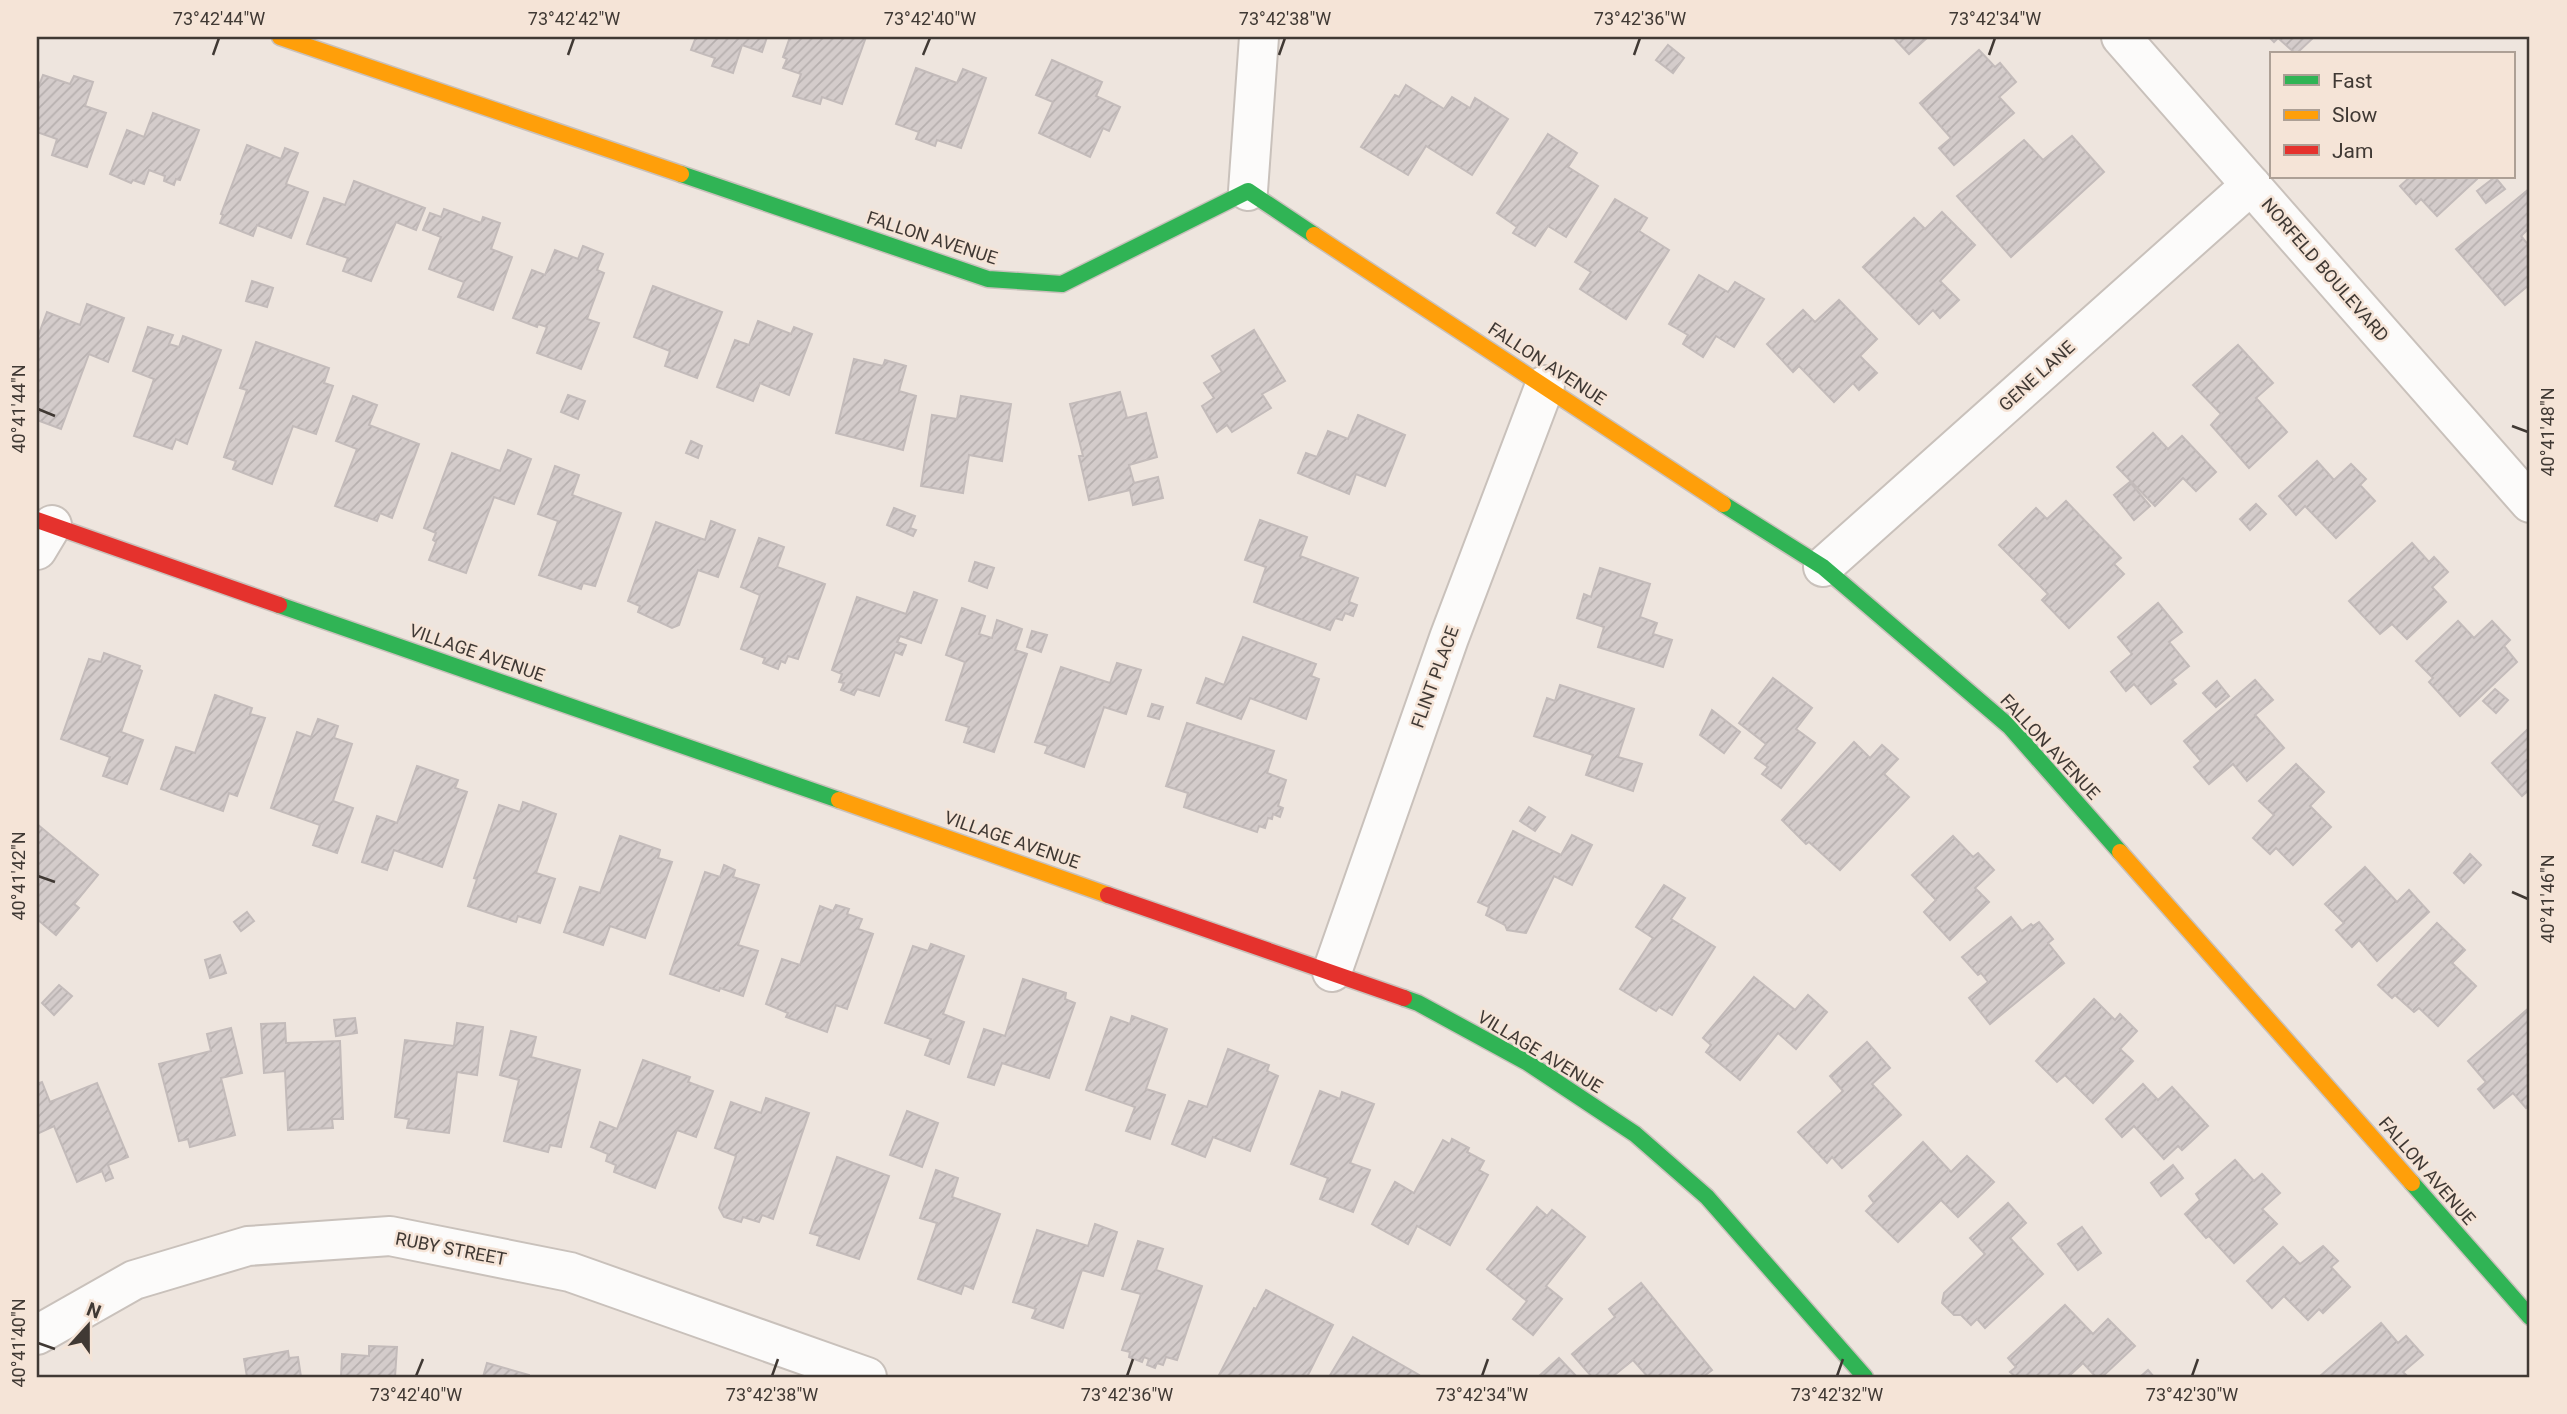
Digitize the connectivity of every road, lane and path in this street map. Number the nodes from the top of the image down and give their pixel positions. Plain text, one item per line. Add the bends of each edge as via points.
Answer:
1 (280, 37) edge
2 (1259, 37) edge
3 (2120, 37) edge
4 (2250, 185) junction
5 (1248, 191) junction
6 (1545, 385) junction
7 (2530, 503) edge
8 (42, 532) edge
9 (1823, 567) junction
10 (1332, 972) junction
11 (2530, 1317) edge
12 (37, 1335) edge
13 (867, 1377) edge
14 (1865, 1377) edge

1 - 5 street, FALLON AVENUE via 988,279 1062,284
2 - 5 street
3 - 4 street, NORFELD BOULEVARD
4 - 7 street, NORFELD BOULEVARD
4 - 9 street, GENE LANE
5 - 6 street, FALLON AVENUE
6 - 9 street, FALLON AVENUE
6 - 10 street, FLINT PLACE via 1449,638
8 - 10 street, VILLAGE AVENUE
9 - 11 street, FALLON AVENUE via 2010,727
10 - 14 street, VILLAGE AVENUE via 1418,1003 1528,1063 1635,1134 1707,1197
12 - 13 street, RUBY STREET via 134,1280 248,1245 390,1236 570,1272

